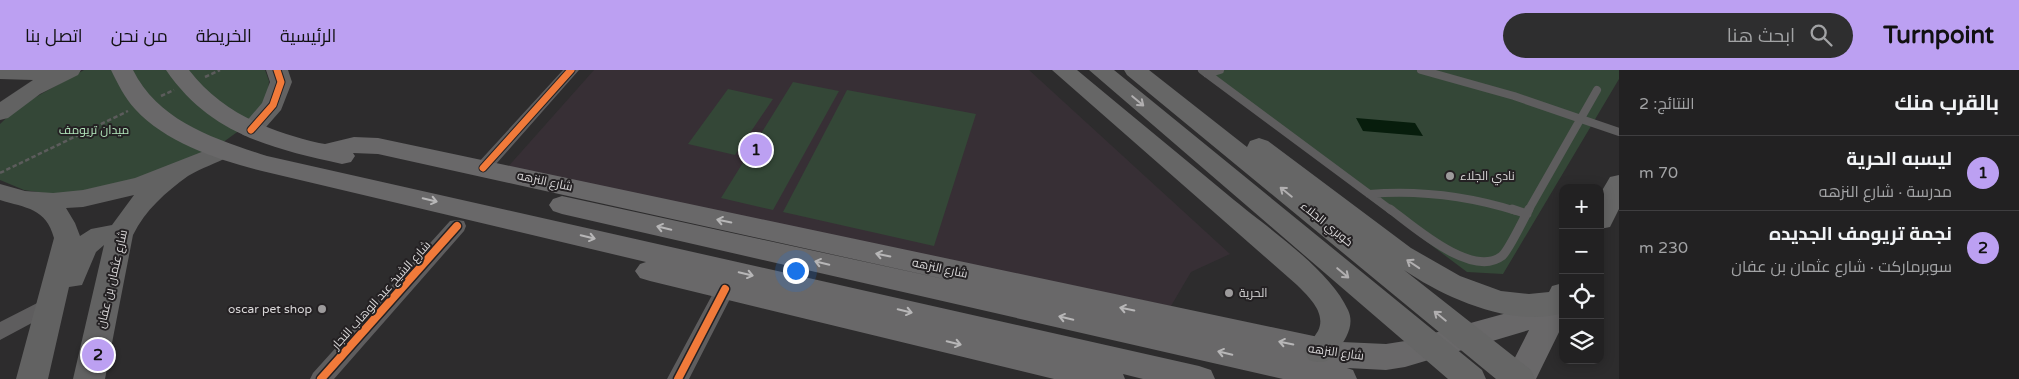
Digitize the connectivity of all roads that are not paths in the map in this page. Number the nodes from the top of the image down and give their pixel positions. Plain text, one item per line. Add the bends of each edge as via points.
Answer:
1 (122, 70) edge
2 (277, 70) edge
3 (571, 70) edge
4 (1064, 70) edge
5 (1100, 70) edge
6 (1134, 70) edge
7 (1162, 70) edge
8 (1220, 70) edge
9 (1421, 70) edge
10 (1432, 71) edge
11 (65, 72) edge
12 (1204, 72) edge
13 (0, 73) edge
14 (182, 77) edge
15 (1597, 90) dead end
16 (0, 113) edge
17 (1582, 118) junction
18 (251, 130) junction
19 (1619, 132) edge
20 (222, 150) junction
21 (315, 162) junction
22 (483, 168) junction
23 (179, 172) junction
24 (1619, 183) edge
25 (0, 192) edge
26 (1369, 194) junction
27 (33, 200) junction
28 (1604, 212) edge
29 (1527, 214) junction
30 (1350, 216) junction
31 (457, 226) junction
32 (120, 236) junction
33 (1272, 247) junction
34 (725, 289) junction
35 (53, 298) junction
36 (1558, 302) edge
37 (0, 332) edge
38 (1320, 351) junction
39 (1349, 368) edge
40 (32, 379) edge
41 (89, 379) edge
42 (321, 379) edge
43 (678, 379) edge
44 (1109, 379) edge
45 (1199, 379) edge
46 (1382, 379) edge
47 (1470, 379) edge
48 (1520, 379) edge

1 - 20 main road, شارع النزهه via 142,104 178,130
2 - 18 street via 281,82 273,105
3 - 22 street
4 - 33 highway
5 -> 47 highway
48 -> 6 highway, كوبري الجلاء
7 - 30 highway
8 - 12 lane
9 - 10 lane
10 - 17 lane
11 - 13 main road
11 - 16 main road via 32,89
12 - 26 lane
14 - 18 main road, شارع النزهه via 216,111
15 - 17 lane
17 - 19 lane
17 - 29 lane
18 - 21 main road, شارع النزهه via 274,138
20 - 21 main road, شارع النزهه via 262,162
20 - 23 main road
21 - 22 main road, شارع النزهه via 354,144 367,144
21 - 31 main road via 307,180 321,193
39 -> 21 main road, شارع النزهه via 385,165
21 -> 45 main road
38 -> 22 main road, شارع النزهه
23 - 27 main road via 142,186 104,195
23 - 32 main road, شارع عثمان بن عفان via 140,202 127,219
24 - 28 highway
25 - 27 main road
26 - 29 lane via 1442,193 1498,204
26 - 29 lane via 1445,250 1462,257 1489,261 1503,255
27 - 35 main road via 51,209 63,222 68,238
30 - 33 highway via 1346,238 1332,248 1311,252
36 -> 30 highway via 1538,306 1514,304 1464,291 1418,267
31 - 34 main road
31 - 42 street, شارع الشيخ عبد الوهاب النجار
32 - 35 main road via 106,234 88,242 71,280
32 - 41 main road, شارع عثمان بن عفان
33 - 38 highway via 1320,291 1333,311 1336,319 1333,335
34 - 43 street
34 -> 44 main road
35 - 37 street
35 - 40 main road
36 - 39 main road, شارع النزهه via 1418,351
36 - 48 main road
38 - 39 main road, شارع النزهه
39 - 46 main road

